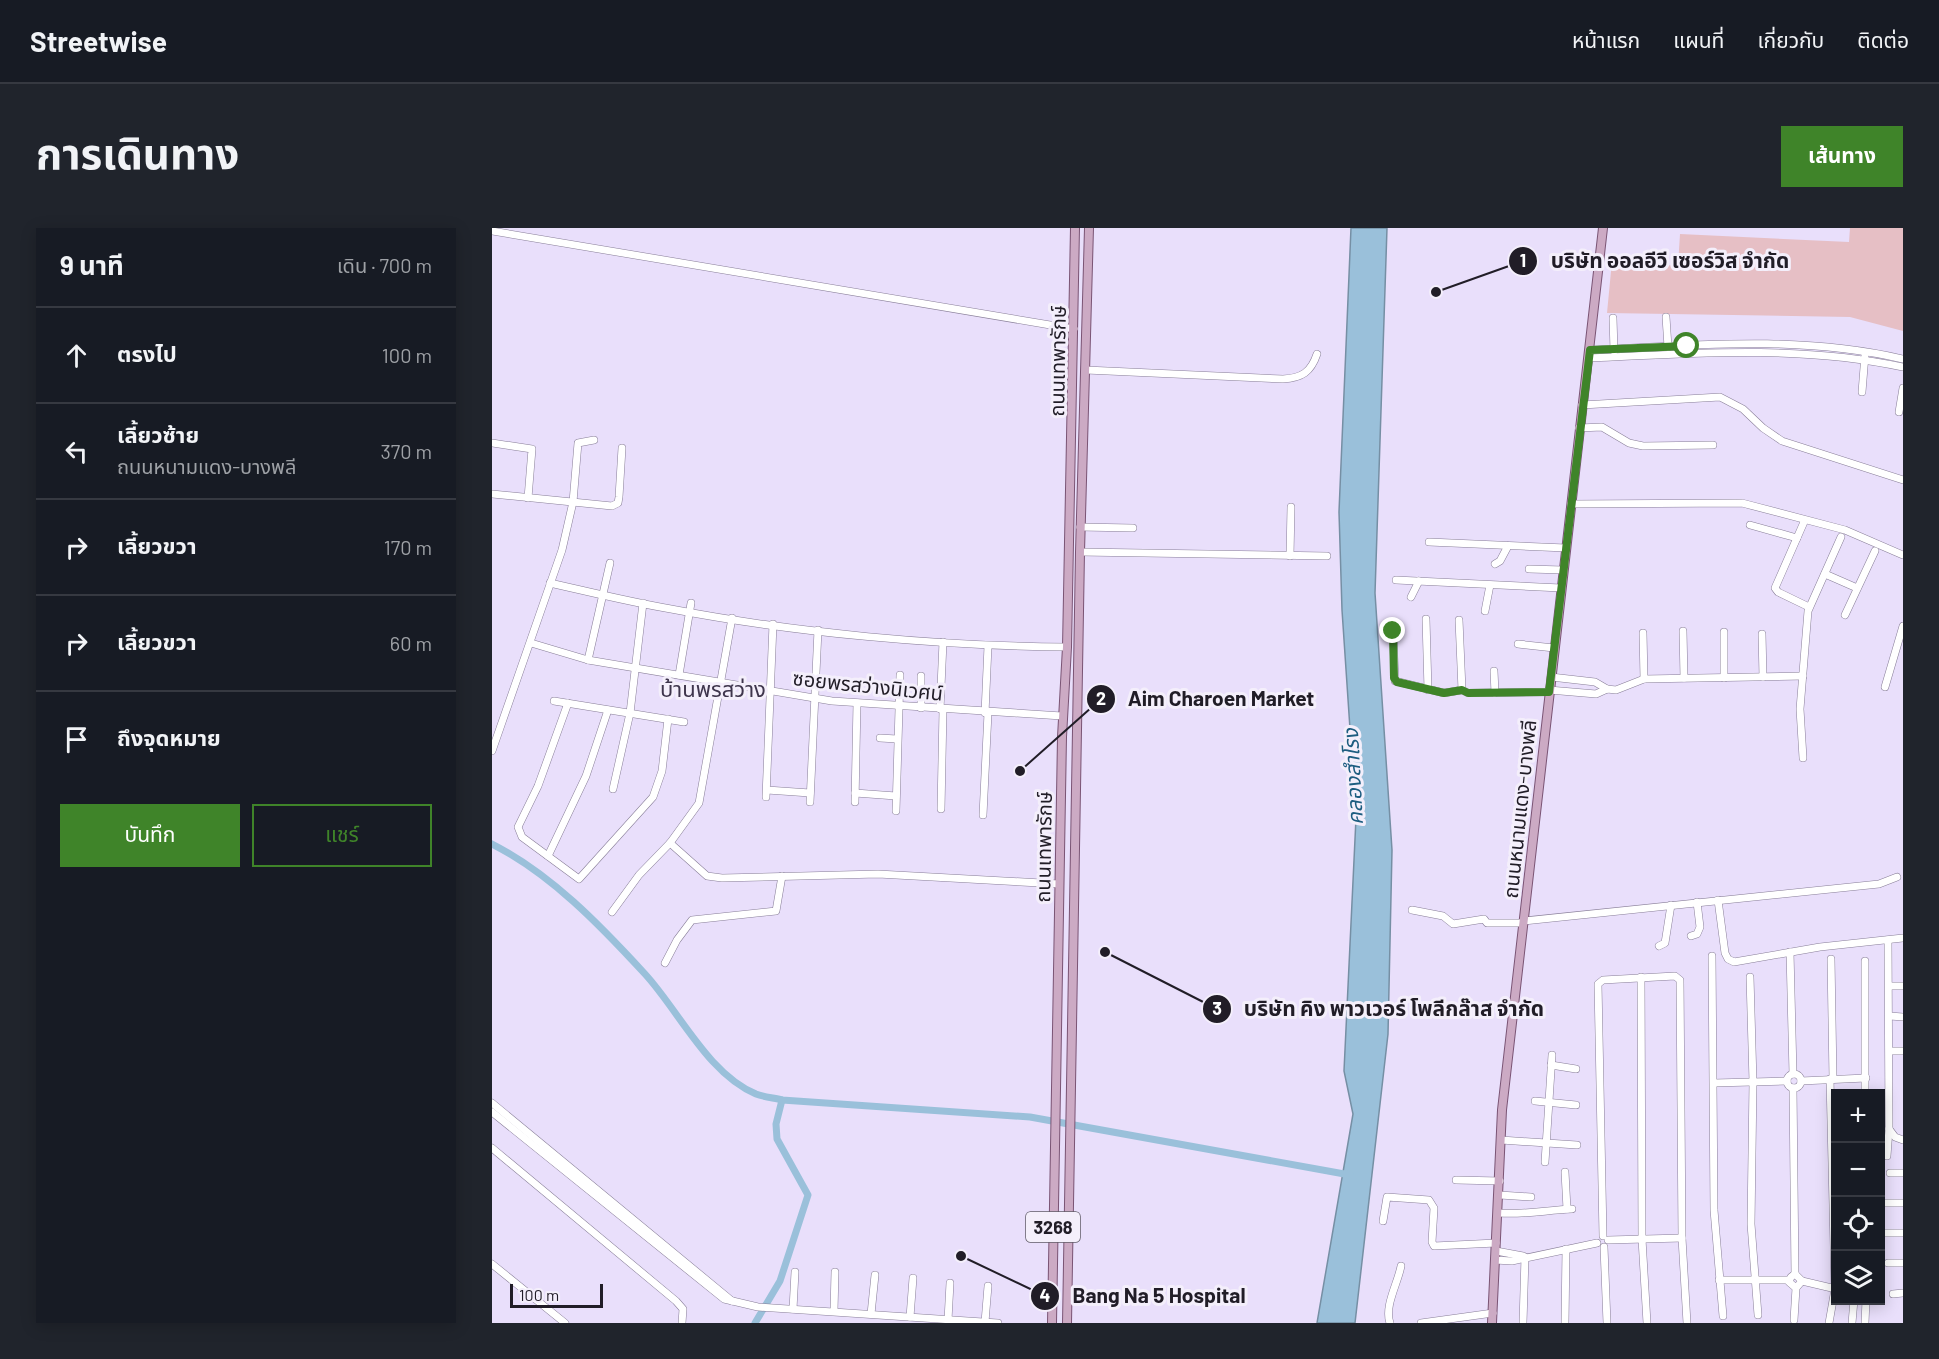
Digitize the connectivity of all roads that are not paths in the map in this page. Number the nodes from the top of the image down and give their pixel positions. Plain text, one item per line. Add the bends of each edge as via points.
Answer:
1 (1075, 228) edge
2 (1089, 228) edge
3 (1603, 228) edge
4 (492, 231) edge
5 (1666, 317) dead end
6 (1612, 318) dead end
7 (1074, 329) junction
8 (1668, 347) junction
9 (1866, 350) junction
10 (1614, 353) junction
11 (1317, 354) dead end
12 (1589, 354) junction
13 (1865, 359) junction
14 (1903, 359) edge
15 (1903, 367) edge
16 (1086, 370) junction
17 (1903, 388) edge
18 (1862, 392) dead end
19 (1582, 405) junction
20 (1899, 412) dead end
21 (1579, 428) junction
22 (594, 440) dead end
23 (492, 443) edge
24 (1713, 445) dead end
25 (622, 448) dead end
26 (1903, 480) edge
27 (492, 494) edge
28 (528, 498) junction
29 (573, 502) junction
30 (1571, 504) junction
31 (1291, 507) dead end
32 (1804, 522) dead end
33 (1750, 525) dead end
34 (1080, 528) junction
35 (1133, 528) dead end
36 (1842, 537) dead end
37 (1797, 538) junction
38 (1429, 542) dead end
39 (1508, 546) junction
40 (1566, 548) junction
41 (1875, 550) dead end
42 (1080, 552) junction
43 (1903, 555) edge
44 (1290, 556) junction
45 (1327, 556) dead end
46 (610, 563) dead end
47 (1495, 564) dead end
48 (1529, 569) dead end
49 (1563, 570) junction
50 (1825, 574) junction
51 (1396, 580) dead end
52 (1419, 582) junction
53 (550, 583) junction
54 (1490, 585) junction
55 (1561, 588) junction
56 (1857, 588) junction
57 (603, 594) junction
58 (1411, 597) dead end
59 (644, 603) junction
60 (691, 603) dead end
61 (1809, 607) junction
62 (1485, 611) dead end
63 (689, 612) junction
64 (1845, 615) dead end
65 (732, 618) junction
66 (1426, 619) dead end
67 (1459, 620) dead end
68 (773, 624) junction
69 (1903, 626) edge
70 (818, 630) junction
71 (1393, 631) dead end
72 (1683, 631) dead end
73 (1724, 632) dead end
74 (1643, 633) dead end
75 (1762, 634) dead end
76 (944, 642) junction
77 (531, 643) junction
78 (1518, 644) dead end
79 (988, 646) junction
80 (1067, 646) junction
81 (1554, 648) junction
82 (1900, 649) edge
83 (588, 660) junction
84 (635, 668) junction
85 (1494, 671) dead end
86 (679, 675) junction
87 (900, 675) dead end
88 (921, 676) dead end
89 (1803, 676) junction
90 (1551, 677) junction
91 (1764, 677) junction
92 (1684, 678) junction
93 (1724, 678) junction
94 (1644, 679) junction
95 (720, 683) junction
96 (1885, 687) dead end
97 (1607, 689) junction
98 (1428, 690) junction
99 (1462, 690) junction
100 (771, 691) junction
101 (1549, 691) junction
102 (1495, 693) junction
103 (813, 698) junction
104 (554, 701) dead end
105 (568, 703) junction
106 (857, 703) junction
107 (898, 706) junction
108 (921, 708) junction
109 (608, 710) junction
110 (941, 710) junction
111 (630, 713) junction
112 (987, 713) junction
113 (1062, 716) junction
114 (668, 720) junction
115 (684, 722) dead end
116 (880, 738) dead end
117 (897, 739) junction
118 (492, 751) edge
119 (1803, 758) dead end
120 (613, 789) dead end
121 (810, 793) junction
122 (855, 793) junction
123 (896, 796) junction
124 (810, 802) dead end
125 (855, 802) dead end
126 (941, 809) dead end
127 (896, 811) dead end
128 (983, 814) dead end
129 (670, 843) junction
130 (548, 856) junction
131 (782, 876) junction
132 (1897, 877) dead end
133 (1059, 884) junction
134 (1718, 900) junction
135 (1697, 902) junction
136 (1671, 905) junction
137 (1412, 910) dead end
138 (612, 912) dead end
139 (1523, 922) junction
140 (1691, 936) dead end
141 (1903, 938) edge
142 (1888, 940) junction
143 (1659, 946) dead end
144 (1790, 952) junction
145 (1712, 956) dead end
146 (1831, 960) dead end
147 (1865, 961) dead end
148 (665, 963) dead end
149 (1641, 977) junction
150 (1750, 977) dead end
151 (1890, 986) junction
152 (1903, 986) edge
153 (1890, 1016) junction
154 (1903, 1017) edge
155 (1890, 1051) junction
156 (1903, 1051) edge
157 (1552, 1055) dead end
158 (1551, 1065) junction
159 (1576, 1069) dead end
160 (1793, 1074) junction
161 (1866, 1078) junction
162 (1831, 1079) junction
163 (1786, 1081) junction
164 (1801, 1081) junction
165 (1753, 1082) junction
166 (1714, 1083) junction
167 (1793, 1088) junction
168 (1865, 1089) edge
169 (1535, 1101) dead end
170 (1549, 1103) junction
171 (1576, 1105) dead end
172 (493, 1107) edge
173 (1889, 1129) junction
174 (1501, 1140) junction
175 (1903, 1140) edge
176 (1546, 1143) junction
177 (1577, 1144) dead end
178 (492, 1148) edge
179 (1887, 1156) dead end
180 (1545, 1162) dead end
181 (1565, 1172) dead end
182 (1890, 1173) dead end
183 (1903, 1173) edge
184 (1456, 1180) dead end
185 (1500, 1181) junction
186 (1500, 1195) junction
187 (1532, 1197) dead end
188 (1885, 1203) dead end
189 (1903, 1203) edge
190 (1499, 1213) junction
191 (1383, 1221) dead end
192 (1885, 1233) dead end
193 (1903, 1233) edge
194 (1605, 1238) junction
195 (1682, 1238) junction
196 (1642, 1239) junction
197 (1600, 1245) junction
198 (1566, 1249) junction
199 (1834, 1251) edge
200 (1496, 1252) junction
201 (1525, 1257) junction
202 (1888, 1263) dead end
203 (1903, 1263) edge
204 (492, 1264) edge
205 (1401, 1266) dead end
206 (795, 1272) dead end
207 (835, 1272) dead end
208 (1796, 1274) junction
209 (875, 1275) dead end
210 (913, 1278) dead end
211 (1755, 1278) junction
212 (1719, 1280) junction
213 (1789, 1280) junction
214 (1802, 1281) junction
215 (950, 1283) dead end
216 (988, 1286) dead end
217 (1796, 1288) junction
218 (1831, 1288) edge
219 (1903, 1293) edge
220 (1893, 1294) dead end
221 (1832, 1305) edge
222 (1854, 1305) edge
223 (1866, 1305) edge
224 (793, 1309) junction
225 (834, 1311) junction
226 (1493, 1313) junction
227 (871, 1314) junction
228 (1758, 1315) dead end
229 (1723, 1316) dead end
230 (910, 1317) junction
231 (948, 1320) junction
232 (1794, 1320) dead end
233 (985, 1322) edge
234 (565, 1323) edge
235 (682, 1323) edge
236 (998, 1323) edge
237 (1052, 1323) edge
238 (1067, 1323) edge
239 (1390, 1323) edge
240 (1421, 1323) edge
241 (1492, 1323) edge
242 (1523, 1323) edge
243 (1565, 1323) edge
244 (1606, 1323) edge
245 (1647, 1323) edge
246 (1687, 1323) edge
247 (1828, 1323) edge
248 (1852, 1323) edge
249 (1865, 1323) edge

1 - 7 main road, ถนนเทพารักษ์ / 3268
2 - 16 main road, ถนนเทพารักษ์ / 3268
3 - 12 main road, ถนนหนามแดง-บางพลี
4 - 7 street
5 - 8 street
6 - 10 street
7 - 80 main road, ถนนเทพารักษ์ / 3268
8 - 9 street via 1778,344
8 - 10 street
9 - 13 street
9 - 14 street
10 - 12 street
10 - 13 street via 1809,354
11 - 16 street via 1310,370 1283,379
12 - 19 main road, ถนนหนามแดง-บางพลี
13 - 15 street
13 - 18 street
16 - 34 main road, ถนนเทพารักษ์ / 3268
17 - 20 street
19 - 21 main road, ถนนหนามแดง-บางพลี
19 - 26 street via 1720,397 1743,409 1782,441
21 - 24 street via 1602,428 1643,446
21 - 30 main road, ถนนหนามแดง-บางพลี
22 - 29 street via 578,443
23 - 28 street via 532,449
25 - 29 street via 618,503 612,506
27 - 28 street
28 - 29 street
29 - 53 street
30 - 40 main road, ถนนหนามแดง-บางพลี
30 - 43 street via 1742,503 1845,530
31 - 44 street
32 - 37 street
33 - 37 street
34 - 35 street
34 - 42 main road, ถนนเทพารักษ์ / 3268
36 - 50 street
37 - 61 street via 1775,588
38 - 39 street
39 - 40 street
39 - 47 street
40 - 49 main road, ถนนหนามแดง-บางพลี
41 - 56 street
42 - 44 street
42 - 238 main road, ถนนเทพารักษ์ / 3268
44 - 45 street
46 - 57 street
48 - 49 street
49 - 55 main road, ถนนหนามแดง-บางพลี
50 - 56 street
50 - 61 street
51 - 52 street
52 - 54 street
52 - 58 street
53 - 57 street
53 - 77 street
54 - 55 street
54 - 62 street
55 - 81 main road, ถนนหนามแดง-บางพลี
56 - 64 street
57 - 59 street
57 - 83 street
59 - 63 street
59 - 84 street
60 - 63 street
61 - 89 street
63 - 65 street
63 - 86 street
65 - 68 street
65 - 95 street
66 - 98 street
67 - 99 street
68 - 70 street
68 - 100 street
69 - 82 street
70 - 76 street
70 - 103 street
71 - 98 street via 1395,681
72 - 92 street
73 - 93 street
74 - 94 street
75 - 91 street
76 - 79 street
76 - 110 street
77 - 83 street, ซอยพรสว่างนิเวศน์
77 - 118 street
78 - 81 street
79 - 80 street
79 - 112 street
80 - 113 main road, ถนนเทพารักษ์ / 3268
81 - 90 main road, ถนนหนามแดง-บางพลี
82 - 96 street
83 - 84 street, ซอยพรสว่างนิเวศน์
84 - 86 street, ซอยพรสว่างนิเวศน์
84 - 111 street
85 - 102 street
86 - 95 street, ซอยพรสว่างนิเวศน์
87 - 107 street
88 - 108 street
89 - 91 street
89 - 119 street
90 - 97 street via 1595,682
90 - 101 main road, ถนนหนามแดง-บางพลี
91 - 93 street
92 - 93 street
92 - 94 street
94 - 97 street via 1616,690
95 - 100 street, ซอยพรสว่างนิเวศน์
95 - 129 street via 699,803
97 - 101 street via 1596,694
98 - 99 street
99 - 102 street
100 - 103 street, ซอยพรสว่างนิเวศน์
100 - 121 street via 767,794
101 - 102 street
101 - 139 main road, ถนนหนามแดง-บางพลี
103 - 106 street, ซอยพรสว่างนิเวศน์
103 - 121 street
104 - 105 street
105 - 109 street
105 - 130 street via 538,786 518,827 522,837
106 - 107 street, ซอยพรสว่างนิเวศน์
106 - 122 street
107 - 108 street, ซอยพรสว่างนิเวศน์
107 - 117 street
108 - 110 street, ซอยพรสว่างนิเวศน์
109 - 111 street
109 - 130 street via 586,776
110 - 112 street, ซอยพรสว่างนิเวศน์
110 - 126 street
111 - 114 street
111 - 120 street
112 - 113 street, ซอยพรสว่างนิเวศน์
112 - 128 street
113 - 133 main road, ถนนเทพารักษ์ / 3268
114 - 115 street
114 - 130 street via 662,771 653,797 583,877 574,878
116 - 117 street
117 - 123 street
121 - 124 street
122 - 123 street
122 - 125 street
123 - 127 street
129 - 131 street via 707,876
129 - 138 street via 639,875
131 - 133 street via 937,875
131 - 148 street via 776,910 692,920
132 - 134 street via 1879,884
133 - 237 main road, ถนนเทพารักษ์ / 3268
134 - 135 street
134 - 144 street via 1728,959 1740,962
135 - 136 street
135 - 140 street via 1700,927
136 - 139 street
136 - 143 street via 1667,937
137 - 139 street via 1443,916 1453,924 1484,919 1487,923
139 - 174 main road, ถนนหนามแดง-บางพลี
141 - 142 street
142 - 144 street
142 - 151 street
144 - 160 street
145 - 166 street
146 - 162 street
147 - 161 street
149 - 194 street via 1603,980 1598,984
149 - 195 street via 1675,976 1680,980
149 - 196 street
150 - 165 street
151 - 152 street
151 - 153 street
153 - 154 street
153 - 155 street
155 - 156 street
155 - 173 street
157 - 158 street
158 - 159 street
158 - 170 street
160 - 163 street
160 - 164 street
161 - 162 street
161 - 168 street
162 - 164 street
162 - 199 street
163 - 165 street
163 - 167 street
164 - 167 street
165 - 166 street
165 - 211 street via 1751,1224
166 - 212 street via 1714,1210
167 - 208 street
169 - 170 street
170 - 171 street
170 - 176 street
172 - 224 street via 732,1301
173 - 175 street
173 - 179 street
174 - 176 street
174 - 185 main road, ถนนหนามแดง-บางพลี
176 - 177 street
176 - 180 street
178 - 235 street via 676,1302 683,1309
181 - 190 street via 1570,1209
182 - 183 street
184 - 185 street
185 - 186 main road, ถนนหนามแดง-บางพลี
186 - 187 street
186 - 190 main road, ถนนหนามแดง-บางพลี
188 - 189 street
190 - 200 main road, ถนนหนามแดง-บางพลี
191 - 200 street via 1387,1197 1429,1200 1434,1208 1434,1246
192 - 193 street
194 - 196 street
194 - 197 street
195 - 196 street
195 - 246 street
196 - 245 street
197 - 198 street
197 - 244 street
198 - 201 street
198 - 243 street
200 - 201 street
200 - 226 main road, ถนนหนามแดง-บางพลี
201 - 242 street
202 - 203 street
204 - 234 street
205 - 239 street via 1391,1298
206 - 224 street
207 - 225 street
208 - 213 street
208 - 214 street
209 - 227 street
210 - 230 street
211 - 212 street
211 - 213 street
211 - 228 street
212 - 229 street
213 - 217 street
214 - 217 street
214 - 218 street
215 - 231 street
216 - 233 street
217 - 232 street
219 - 220 street
221 - 247 street
222 - 248 street
223 - 249 street
224 - 225 street
225 - 227 street
226 - 240 street
226 - 241 main road, ถนนหนามแดง-บางพลี
227 - 230 street
230 - 231 street
231 - 233 street
233 - 236 street

